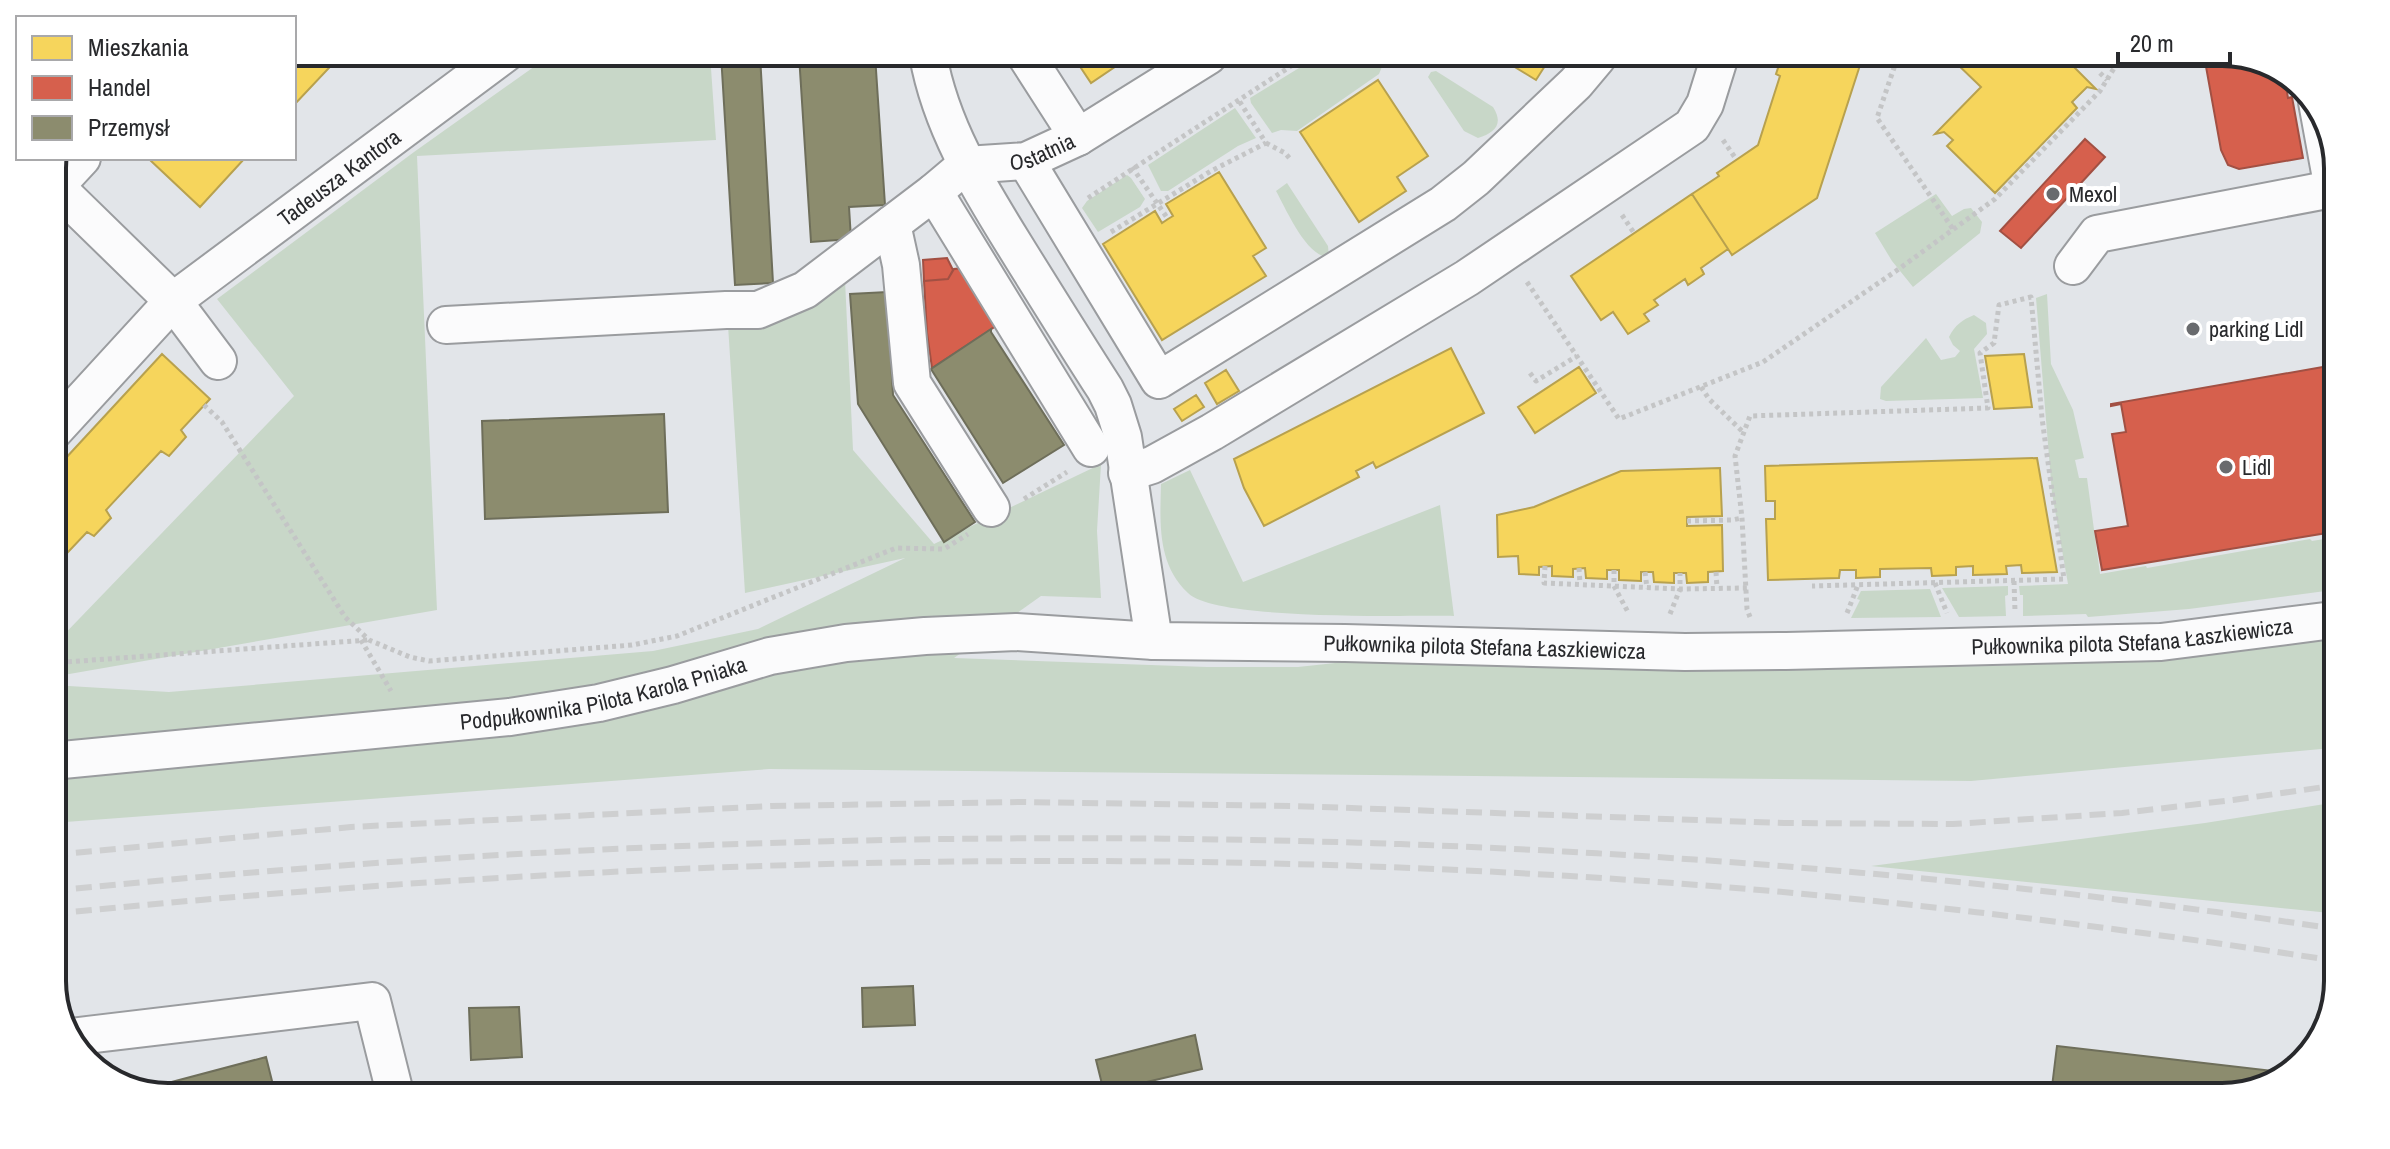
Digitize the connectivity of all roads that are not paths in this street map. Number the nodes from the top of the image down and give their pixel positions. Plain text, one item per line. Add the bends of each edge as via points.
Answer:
1 (489, 66) edge
2 (930, 66) edge
3 (1032, 66) edge
4 (1192, 66) edge
5 (1590, 66) edge
6 (1717, 66) edge
7 (1078, 137) junction
8 (1026, 161) junction
9 (966, 165) junction
10 (2324, 190) edge
11 (934, 192) junction
12 (66, 196) edge
13 (892, 224) junction
14 (2073, 266) dead end
15 (173, 301) junction
16 (446, 325) dead end
17 (218, 361) dead end
18 (66, 418) edge
19 (1080, 459) road end
20 (1127, 473) junction
21 (994, 514) road end
22 (2324, 621) edge
23 (1154, 641) junction
24 (66, 760) edge
25 (82, 1036) edge
26 (392, 1083) edge

1 - 15 street, Tadeusza Kantora
2 - 9 street via 947,125
3 - 7 street
4 - 7 street, Ostatnia
5 - 8 street via 1443,204 1159,380
6 - 20 street via 1692,126 1467,278 1212,432
7 - 8 street, Ostatnia
8 - 9 street, Ostatnia
9 - 11 street
9 - 20 street via 1105,389 1123,437
10 - 14 street via 2097,234
11 - 13 street
11 - 19 street
12 - 15 street
13 - 16 street via 805,290 758,310
13 - 21 street via 912,383
15 - 17 street
15 - 18 street, Tadeusza Kantora
20 - 23 street
22 - 23 street, Pułkownika pilota Stefana Łaszkiewicza via 2161,642 1929,649 1685,652
23 - 24 street, Podpułkownika Pilota Karola Pniaka via 1016,632 846,643 770,656 566,709
25 - 26 street via 372,1001

